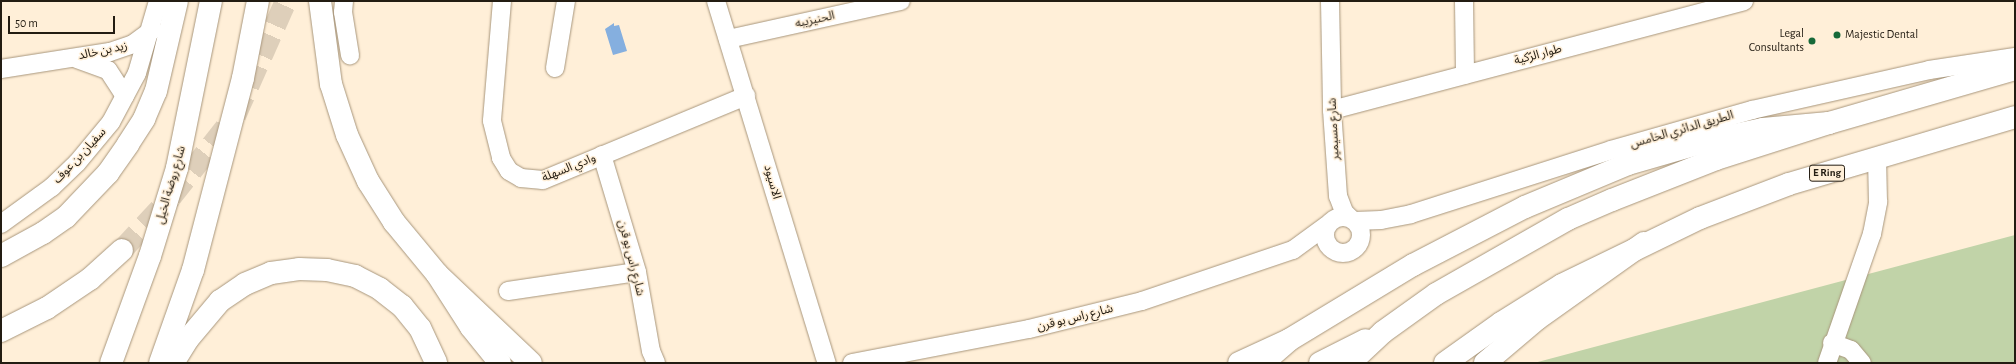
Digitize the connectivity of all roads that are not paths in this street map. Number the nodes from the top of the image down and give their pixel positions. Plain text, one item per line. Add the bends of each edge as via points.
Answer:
1 (158, 1) edge
2 (177, 1) edge
3 (211, 1) edge
4 (258, 1) edge
5 (320, 1) edge
6 (344, 1) edge
7 (502, 1) edge
8 (566, 1) edge
9 (716, 1) edge
10 (901, 1) edge
11 (1330, 1) edge
12 (1341, 1) edge
13 (1464, 1) edge
14 (1744, 1) edge
15 (867, 5) edge
16 (152, 30) junction
17 (728, 39) junction
18 (350, 55) dead end
19 (72, 57) junction
20 (2015, 57) edge
21 (1331, 61) junction
22 (555, 68) dead end
23 (2015, 69) edge
24 (1, 70) edge
25 (1465, 75) junction
26 (125, 96) junction
27 (746, 96) junction
28 (1332, 110) junction
29 (2015, 117) edge
30 (1828, 123) junction
31 (602, 155) junction
32 (1877, 159) junction
33 (1341, 221) junction
34 (1, 224) edge
35 (1644, 243) junction
36 (1331, 249) junction
37 (122, 250) tunnel mouth
38 (1293, 250) junction
39 (1, 256) edge
40 (637, 272) junction
41 (437, 274) junction
42 (508, 291) dead end
43 (1, 331) edge
44 (1383, 332) junction
45 (1289, 340) junction
46 (1832, 343) junction
47 (111, 363) edge
48 (160, 363) edge
49 (173, 363) edge
50 (436, 363) edge
51 (500, 363) edge
52 (531, 363) edge
53 (656, 363) edge
54 (827, 363) edge
55 (852, 363) edge
56 (1239, 363) edge
57 (1263, 363) edge
58 (1320, 363) edge
59 (1350, 363) edge
60 (1445, 363) edge
61 (1485, 363) edge
62 (1827, 363) edge
63 (1862, 363) edge

1 - 16 street, سفيان بن عوف
2 - 39 main road via 156,92 144,119 120,156 88,196 66,216 43,233
3 - 47 main road, شارع روضة الخيل via 177,168 150,256
4 - 48 main road via 243,78 193,270
5 - 41 main road via 331,84 347,135 368,181 394,222
6 - 18 street via 343,12
7 - 31 street, وادي السهلة via 492,121 501,158 509,171 527,180 543,180
8 - 22 street
9 - 17 street, الاسيود
10 - 15 street, الحنيزيبه
11 - 21 street, شارع مسيمير
12 - 21 street via 1341,46
13 - 25 street
14 - 25 street, طوار الرّكية
15 - 17 street, الحنيزيبه
16 - 19 street, زيد بن خالد via 121,49
16 - 26 street, سفيان بن عوف via 137,73
17 - 27 street, الاسيود
19 - 24 street, زيد بن خالد
19 - 26 street, زيد بن خالد via 108,70
20 - 33 street, الطريق الدائري الخامس via 1929,70 1752,110 1611,150 1411,214 1381,220
21 - 28 street, شارع مسيمير
23 - 30 main road
25 - 28 street, طوار الرّكية
26 - 34 street, سفيان بن عوف via 111,122 77,163 52,187
27 - 31 street, وادي السهلة
27 - 54 street, الاسيود
28 - 33 street, شارع مسيمير via 1338,196 1344,212
29 - 32 main road, E Ring
30 - 44 main road via 1716,159 1568,219 1436,294
30 - 45 main road via 1763,130 1707,141 1628,164 1579,183 1525,207 1413,265
31 - 40 street, شارع راس بو قرن
32 - 35 main road, E Ring via 1745,200
32 - 46 street via 1878,202 1872,234 1860,273
33 - 36 street via 1324,238
33 - 36 street via 1361,232 1361,238 1355,249 1343,254
33 - 38 street, شارع راس بو قرن
35 - 60 main road, E Ring via 1543,296
35 - 61 main road via 1537,319
36 - 38 street, شارع راس بو قرن
37 - 43 main road via 90,279 47,308
38 - 55 street, شارع راس بو قرن via 1200,284 1085,316
40 - 42 street
40 - 53 street, شارع راس بو قرن via 651,352
41 - 51 main road via 471,327
41 - 52 main road
44 - 58 main road
44 - 59 main road
45 - 56 main road
45 - 57 main road
46 - 62 street
46 - 63 street via 1851,350
49 - 50 main road via 188,339 220,301 245,284 271,273 299,268 355,276 380,289 402,306 420,328

